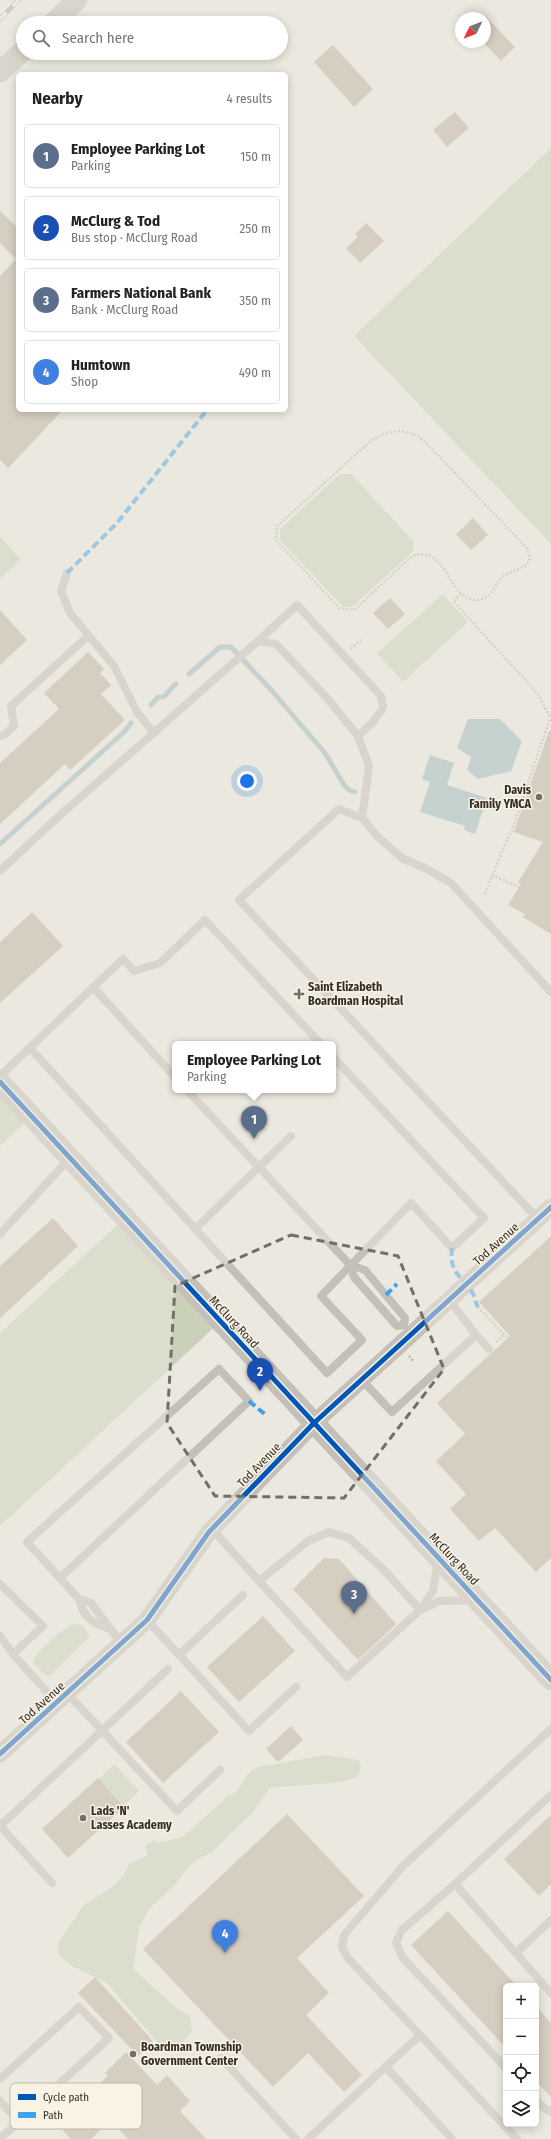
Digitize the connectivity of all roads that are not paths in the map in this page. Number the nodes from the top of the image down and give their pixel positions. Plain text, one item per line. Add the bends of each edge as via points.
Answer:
1 (77, 0) edge
2 (60, 16) edge
3 (16, 57) edge
4 (0, 72) edge
5 (67, 573) dead end
6 (88, 636) junction
7 (258, 641) junction
8 (154, 733) junction
9 (0, 736) edge
10 (358, 736) junction
11 (362, 818) junction
12 (0, 871) edge
13 (548, 982) edge
14 (93, 987) junction
15 (551, 992) edge
16 (318, 1041) edge
17 (30, 1048) junction
18 (336, 1060) edge
19 (172, 1074) edge
20 (0, 1076) edge
21 (0, 1082) edge
22 (190, 1093) edge
23 (291, 1136) dead end
24 (70, 1158) junction
25 (258, 1167) junction
26 (551, 1207) edge
27 (538, 1219) junction
28 (195, 1228) junction
29 (0, 1234) edge
30 (350, 1265) junction
31 (448, 1300) junction
32 (408, 1329) junction
33 (476, 1335) junction
34 (489, 1349) dead end
35 (362, 1379) junction
36 (314, 1423) junction
37 (212, 1529) junction
38 (439, 1558) junction
39 (60, 1578) junction
40 (259, 1581) junction
41 (0, 1584) edge
42 (243, 1595) dead end
43 (478, 1600) junction
44 (420, 1610) junction
45 (147, 1620) junction
46 (0, 1636) edge
47 (122, 1644) junction
48 (13, 1654) junction
49 (179, 1655) junction
50 (168, 1669) dead end
51 (551, 1680) edge
52 (296, 1687) dead end
53 (62, 1698) junction
54 (551, 1729) edge
55 (102, 1731) junction
56 (0, 1754) edge
57 (220, 1770) dead end
58 (551, 1795) edge
59 (0, 1826) edge
60 (52, 1883) dead end
61 (455, 1884) junction
62 (551, 1920) edge
63 (516, 1953) junction
64 (551, 1993) edge
65 (420, 2035) junction
66 (221, 2058) dead end
67 (503, 2065) edge
68 (386, 2067) junction
69 (0, 2079) edge
70 (60, 2083) edge
71 (0, 2102) edge
72 (539, 2102) edge
73 (551, 2112) edge
74 (10, 2113) edge
75 (10, 2129) edge
76 (2, 2137) edge
77 (296, 2139) edge
78 (308, 2139) edge
79 (452, 2139) edge
80 (517, 2139) edge

1 - 2 street
3 - 4 street
5 - 6 lane via 61,591 70,613
6 - 8 lane via 114,666 137,712
6 - 9 lane via 11,706 14,726
7 - 8 lane
7 - 10 lane via 276,644 328,699
7 - 10 lane via 297,605 381,696 383,708
8 - 12 lane
10 - 11 lane via 369,766
11 - 13 lane via 377,836 402,858 451,883
11 - 27 lane via 339,809 239,900
13 - 15 lane
14 - 16 lane via 123,959 134,971 160,963 205,920
14 - 17 lane
14 - 19 lane
17 - 20 lane
17 - 28 lane
18 - 30 lane via 484,1218 452,1248 411,1203
21 - 24 street, McClurg Road
22 - 25 lane
23 - 25 lane
24 - 29 lane
24 - 36 street, McClurg Road
25 - 28 lane
25 - 30 lane
26 - 27 street, Tod Avenue
27 - 31 street, Tod Avenue
28 - 30 lane via 327,1373 362,1340 320,1296
30 - 32 lane via 354,1277 397,1326
30 - 32 lane via 365,1270 405,1318
31 - 32 street, Tod Avenue
31 - 33 lane
32 - 35 street, Tod Avenue
33 - 34 lane
33 - 35 lane via 392,1412
35 - 36 street, Tod Avenue
36 - 37 street, Tod Avenue
36 - 38 street, McClurg Road
37 - 40 lane
37 - 45 street, Tod Avenue
38 - 43 street, McClurg Road
38 - 44 lane via 433,1592
39 - 39 lane via 27,1542 220,1369 249,1401
39 - 47 lane via 79,1598 82,1608 93,1624 108,1628
40 - 44 lane via 308,1541 329,1532 349,1538 384,1570
40 - 44 lane via 347,1677
41 - 48 lane via 43,1626
42 - 49 lane
43 - 44 lane via 439,1601
43 - 51 street, McClurg Road
45 - 47 street, Tod Avenue
45 - 49 lane
46 - 48 lane
47 - 53 street, Tod Avenue
48 - 53 lane
49 - 52 lane via 249,1730
50 - 55 lane
53 - 55 lane
53 - 56 street, Tod Avenue
54 - 65 lane via 403,1866 344,1935 342,1947 348,1958
55 - 57 lane via 177,1811
55 - 59 lane
58 - 61 lane
59 - 60 lane
61 - 63 lane
61 - 67 lane via 401,1931 396,1943 403,1958
62 - 63 lane
63 - 64 lane
65 - 68 lane
65 - 80 lane
66 - 77 lane
68 - 78 lane
68 - 79 lane
69 - 70 lane via 79,2007 109,2038
71 - 74 lane
72 - 73 lane
75 - 76 lane

